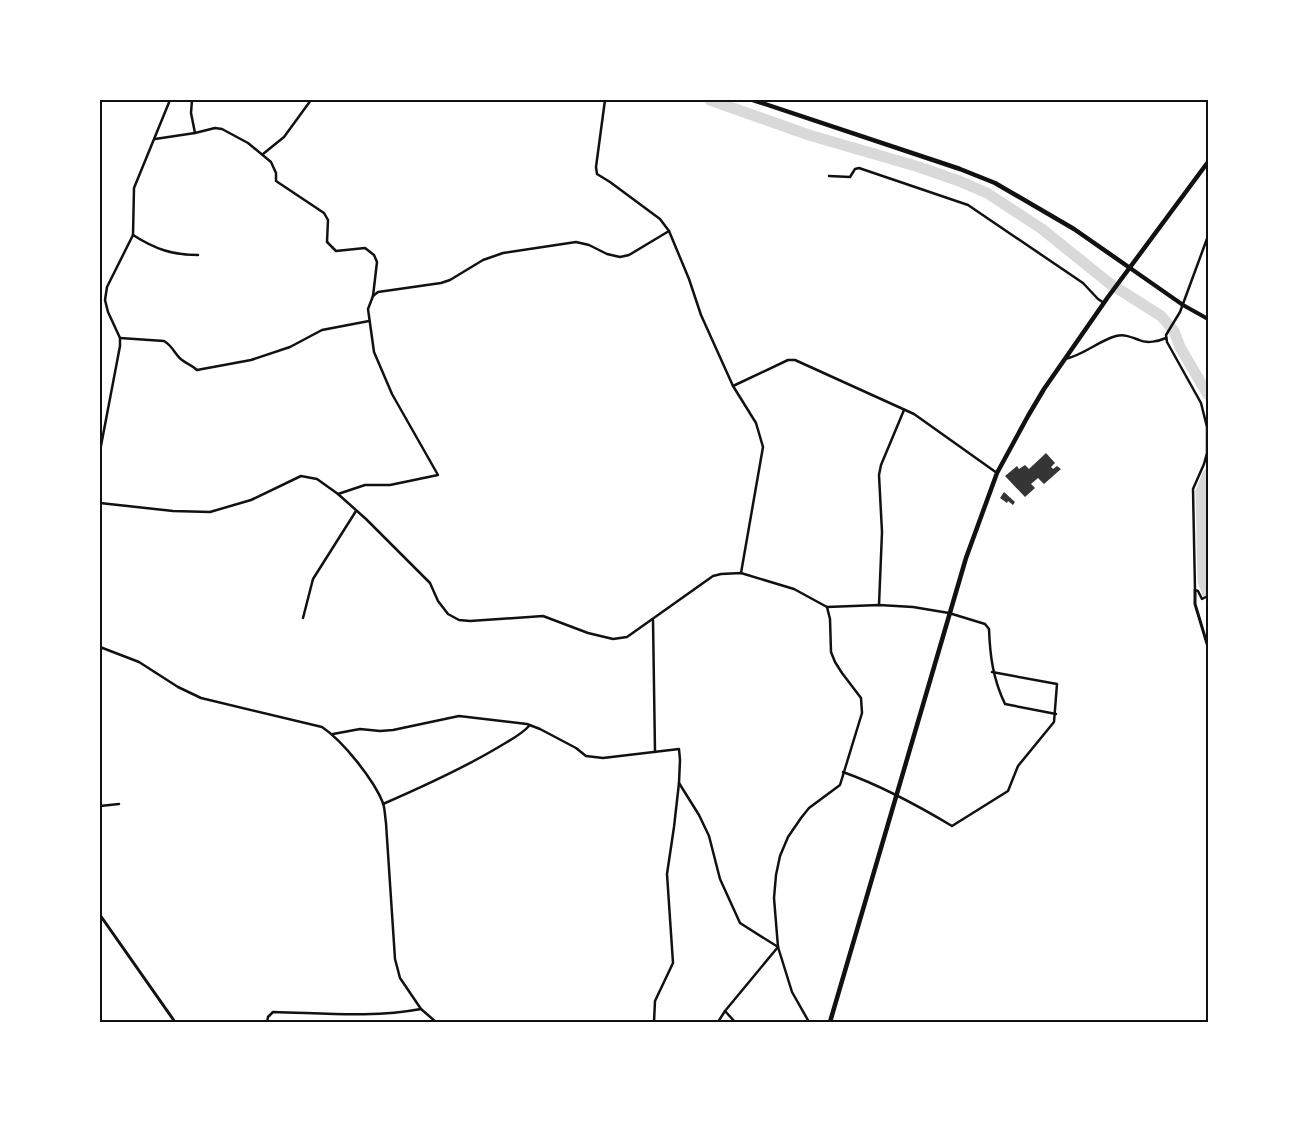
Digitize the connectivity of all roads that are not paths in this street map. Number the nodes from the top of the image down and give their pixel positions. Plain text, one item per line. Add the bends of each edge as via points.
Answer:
1 (170, 100) edge
2 (192, 100) edge
3 (311, 100) edge
4 (605, 100) edge
5 (753, 100) edge
6 (195, 133) junction
7 (155, 138) junction
8 (262, 155) junction
9 (1208, 162) edge
10 (829, 176) dead end
11 (669, 231) junction
12 (133, 235) junction
13 (1208, 236) edge
14 (198, 255) dead end
15 (1130, 268) junction
16 (373, 296) junction
17 (1104, 303) junction
18 (1183, 305) junction
19 (1208, 319) edge
20 (369, 321) junction
21 (120, 338) junction
22 (1166, 338) junction
23 (1065, 359) junction
24 (733, 386) junction
25 (904, 410) junction
26 (100, 451) edge
27 (997, 473) junction
28 (338, 494) junction
29 (100, 503) edge
30 (356, 511) junction
31 (740, 573) junction
32 (1195, 590) junction
33 (1208, 596) edge
34 (879, 605) junction
35 (827, 607) junction
36 (949, 613) junction
37 (303, 618) dead end
38 (653, 620) junction
39 (100, 647) edge
40 (1208, 647) edge
41 (992, 672) junction
42 (1056, 714) junction
43 (529, 726) junction
44 (333, 734) junction
45 (655, 752) junction
46 (843, 772) junction
47 (679, 783) junction
48 (897, 794) junction
49 (119, 804) dead end
50 (383, 804) junction
51 (100, 806) edge
52 (100, 915) edge
53 (778, 947) junction
54 (421, 1009) junction
55 (725, 1011) junction
56 (175, 1022) edge
57 (267, 1022) edge
58 (436, 1022) edge
59 (654, 1022) edge
60 (718, 1022) edge
61 (735, 1022) edge
62 (809, 1022) edge
63 (830, 1022) edge

1 - 7 street
2 - 6 street
3 - 8 street via 284,137
4 - 11 street via 597,174 660,219
5 - 15 main road via 979,176 1089,239
6 - 7 street
6 - 8 street via 222,129 248,142
7 - 12 street via 134,188
8 - 16 street via 271,162 276,181 324,213 328,220 327,242 336,251 365,248 374,254 377,262
9 - 15 main road
10 - 17 street via 850,177 859,168 968,205 1083,284
11 - 16 street via 620,258 576,242 522,250 483,260 441,284 378,292
11 - 24 street
12 - 14 street via 165,252
12 - 21 street via 107,287 105,300
13 - 18 street
15 - 17 main road
15 - 18 main road
16 - 20 street via 368,309
17 - 23 main road
18 - 19 main road
18 - 22 street
20 - 21 street via 322,330 290,347 251,360 196,370 164,341
20 - 28 street via 374,352 382,372 438,475 390,485 365,485
21 - 26 street
22 - 23 street via 1141,342 1131,336 1117,336
22 - 32 street via 1201,403 1207,427 1207,453 1193,489
23 - 27 main road via 1028,416
24 - 25 street via 788,360 795,360
24 - 31 street via 756,423 763,447
25 - 27 street
25 - 34 street via 879,475 882,532
27 - 36 main road via 978,520
28 - 29 street via 317,479 301,476 251,500 210,512
28 - 30 street
30 - 37 street via 313,579
30 - 38 street via 430,583 443,608 459,620 544,616 613,639 626,637
31 - 35 street via 794,589
31 - 38 street via 713,576
32 - 33 street via 1202,599
32 - 40 street via 1195,604
34 - 35 street
34 - 36 street
35 - 46 street via 835,662 862,698 862,713
36 - 41 street via 985,624 989,629
36 - 48 main road
38 - 45 street
39 - 44 street via 139,662 201,698 311,723
41 - 42 street via 1005,704
41 - 42 street via 1057,684
42 - 48 street via 1054,722 1018,766 1008,792 952,826
43 - 44 street via 459,716 393,730 360,729
43 - 45 street via 586,756 603,758
43 - 50 street via 485,756
44 - 50 street via 350,752
45 - 47 street via 679,749
46 - 48 street
46 - 53 street via 840,784 809,808 788,837 780,856 774,898
47 - 53 street via 709,836 720,879 740,923
47 - 59 street via 666,874 673,963 656,1001
48 - 63 main road
49 - 51 street
50 - 54 street via 395,959 400,978
52 - 56 street
53 - 55 street
53 - 62 street via 792,992
54 - 57 street via 368,1014 273,1012
54 - 58 street
55 - 60 street
55 - 61 street

